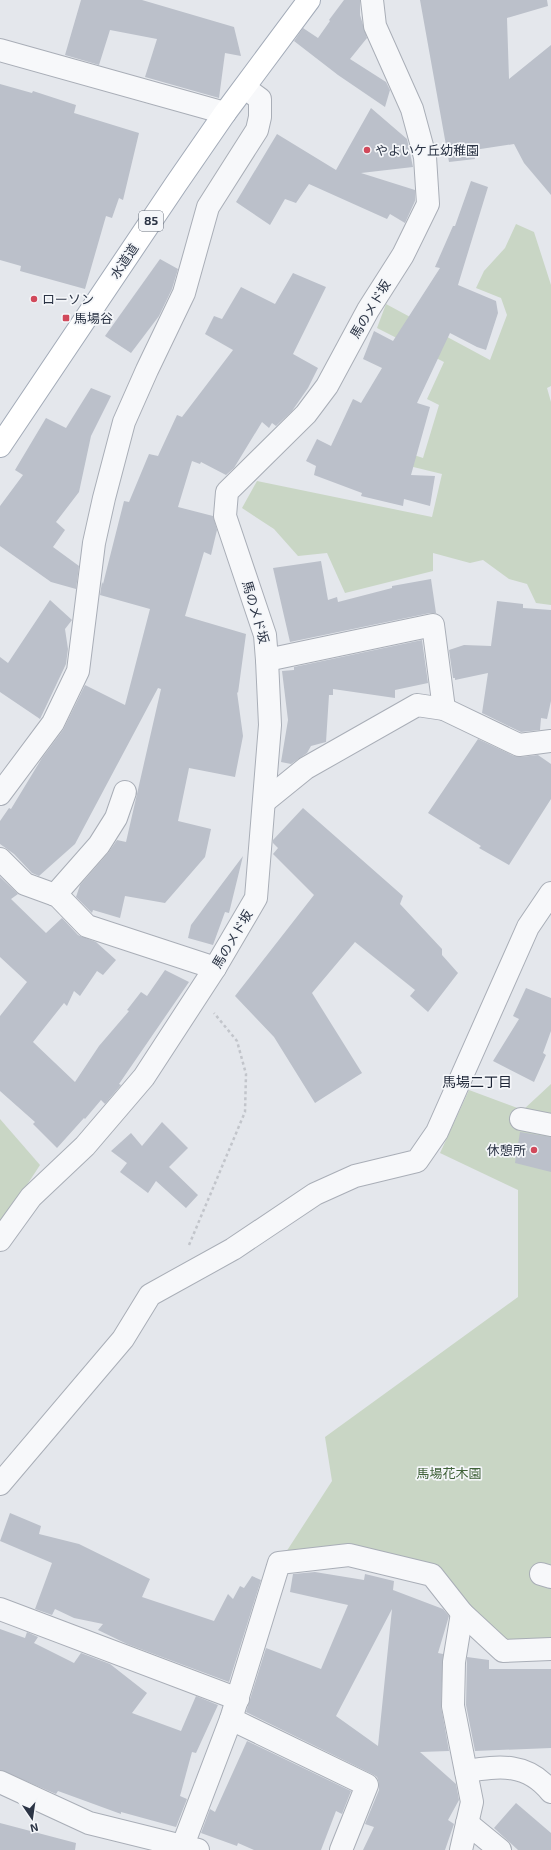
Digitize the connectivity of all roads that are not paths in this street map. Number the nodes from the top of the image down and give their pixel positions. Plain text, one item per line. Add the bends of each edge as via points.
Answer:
1 (309, 0) edge
2 (372, 0) edge
3 (0, 50) edge
4 (245, 88) junction
5 (225, 113) junction
6 (0, 446) edge
7 (268, 660) junction
8 (444, 709) junction
9 (551, 741) edge
10 (125, 792) dead end
11 (0, 794) edge
12 (264, 802) junction
13 (0, 859) edge
14 (551, 893) edge
15 (55, 895) junction
16 (215, 968) junction
17 (521, 1119) dead end
18 (551, 1126) edge
19 (0, 1240) edge
20 (0, 1484) edge
21 (0, 1609) edge
22 (462, 1613) junction
23 (551, 1649) edge
24 (234, 1709) junction
25 (466, 1771) junction
26 (0, 1782) edge
27 (551, 1792) edge
28 (467, 1823) junction
29 (151, 1844) edge
30 (190, 1848) edge
31 (341, 1850) edge
32 (461, 1850) edge
33 (500, 1850) edge

1 - 4 main road, 水道道 / 85
2 - 7 street, 馬のメド坂 via 375,26 412,110 425,157 428,204 403,255 368,310 327,386 306,414 227,492 225,516 265,635
3 - 5 street
4 - 5 main road, 水道道 / 85
4 - 11 street via 260,99 257,130 208,207 184,293 124,422 94,543 78,671 53,723
5 - 6 main road, 水道道 / 85
7 - 8 street via 433,625
7 - 12 street, 馬のメド坂 via 270,725
8 - 9 street via 519,745
8 - 12 street via 417,705 306,768
10 - 15 street via 116,818 99,845
12 - 16 street, 馬のメド坂 via 256,898
13 - 15 street via 25,884
14 - 20 street via 528,927 437,1132 417,1161 354,1176 314,1194 233,1249 150,1295 123,1339
15 - 16 street via 87,926
16 - 19 street, 馬のメド坂 via 144,1077 85,1146 31,1197
17 - 18 street
21 - 24 street
22 - 23 street via 503,1651
22 - 24 street via 432,1575 348,1556 279,1563
22 - 25 street via 454,1662 453,1706
24 - 30 street
24 - 31 street via 367,1785
25 - 27 street via 498,1767 523,1770
25 - 28 street via 472,1802
26 - 29 street via 89,1823
28 - 32 street
28 - 33 street
29 - 30 street

